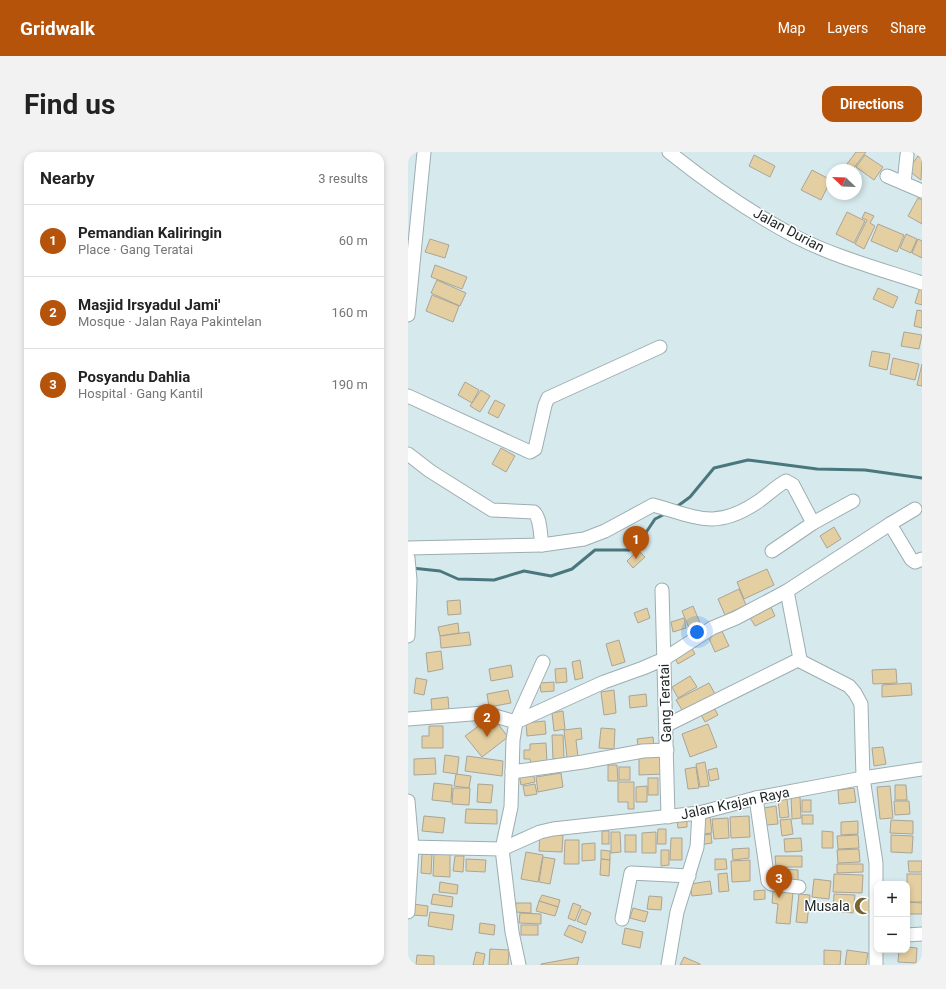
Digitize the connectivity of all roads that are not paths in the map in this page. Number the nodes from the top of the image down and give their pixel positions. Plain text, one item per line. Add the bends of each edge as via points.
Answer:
1 (412, 152) edge
2 (424, 152) edge
3 (670, 152) edge
4 (907, 155) dead end
5 (887, 176) dead end
6 (904, 183) junction
7 (922, 192) edge
8 (922, 283) edge
9 (408, 314) edge
10 (660, 347) dead end
11 (408, 396) edge
12 (408, 454) edge
13 (853, 501) dead end
14 (916, 509) dead end
15 (813, 523) junction
16 (890, 524) junction
17 (542, 545) junction
18 (408, 548) edge
19 (772, 551) dead end
20 (922, 559) edge
21 (408, 560) edge
22 (662, 590) dead end
23 (787, 591) junction
24 (408, 636) edge
25 (664, 659) junction
26 (800, 659) junction
27 (543, 662) dead end
28 (408, 719) edge
29 (516, 722) junction
30 (667, 725) junction
31 (667, 750) junction
32 (922, 769) edge
33 (512, 772) junction
34 (863, 778) junction
35 (756, 798) junction
36 (408, 801) edge
37 (699, 813) junction
38 (668, 817) junction
39 (410, 847) edge
40 (502, 849) junction
41 (689, 876) junction
42 (799, 887) dead end
43 (408, 912) edge
44 (877, 917) edge
45 (622, 919) dead end
46 (922, 934) edge
47 (910, 935) edge
48 (876, 953) edge
49 (519, 965) edge
50 (668, 965) edge
51 (876, 965) edge

1 - 2 street
2 - 9 street
3 - 8 street, Jalan Durian via 726,196 796,237 849,259
4 - 6 street
5 - 6 street
6 - 7 street
10 - 11 street via 548,398 535,449 530,452
12 - 17 street via 492,510 534,512 539,523
13 - 15 street
14 - 16 street
15 - 17 street via 793,485 786,481 756,503 730,517 713,520 653,505 584,539
15 - 19 street
16 - 20 street via 911,559 915,562
16 - 23 street
17 - 18 street
21 - 24 street
22 - 25 street, Gang Teratai
23 - 25 street via 712,628
23 - 26 street
25 - 29 street via 604,682
25 - 30 street, Gang Teratai
26 - 30 street
26 - 34 street via 849,686 858,698 861,704
27 - 29 street
28 - 29 street via 484,713
29 - 33 street
30 - 31 street, Gang Teratai
31 - 33 street via 643,751
31 - 38 street, Gang Teratai
32 - 34 street, Jalan Krajan Raya
33 - 40 street via 511,807
34 - 35 street, Jalan Krajan Raya
34 - 44 street via 876,863
35 - 37 street, Jalan Krajan Raya
35 - 42 street via 768,881 771,884
36 - 39 street
37 - 38 street, Jalan Krajan Raya
37 - 41 street via 697,847
38 - 40 street, Jalan Krajan Raya via 552,829
39 - 40 street
39 - 43 street
40 - 49 street via 512,932
41 - 45 street via 631,873
41 - 50 street via 677,912
46 - 47 street
48 - 51 street

